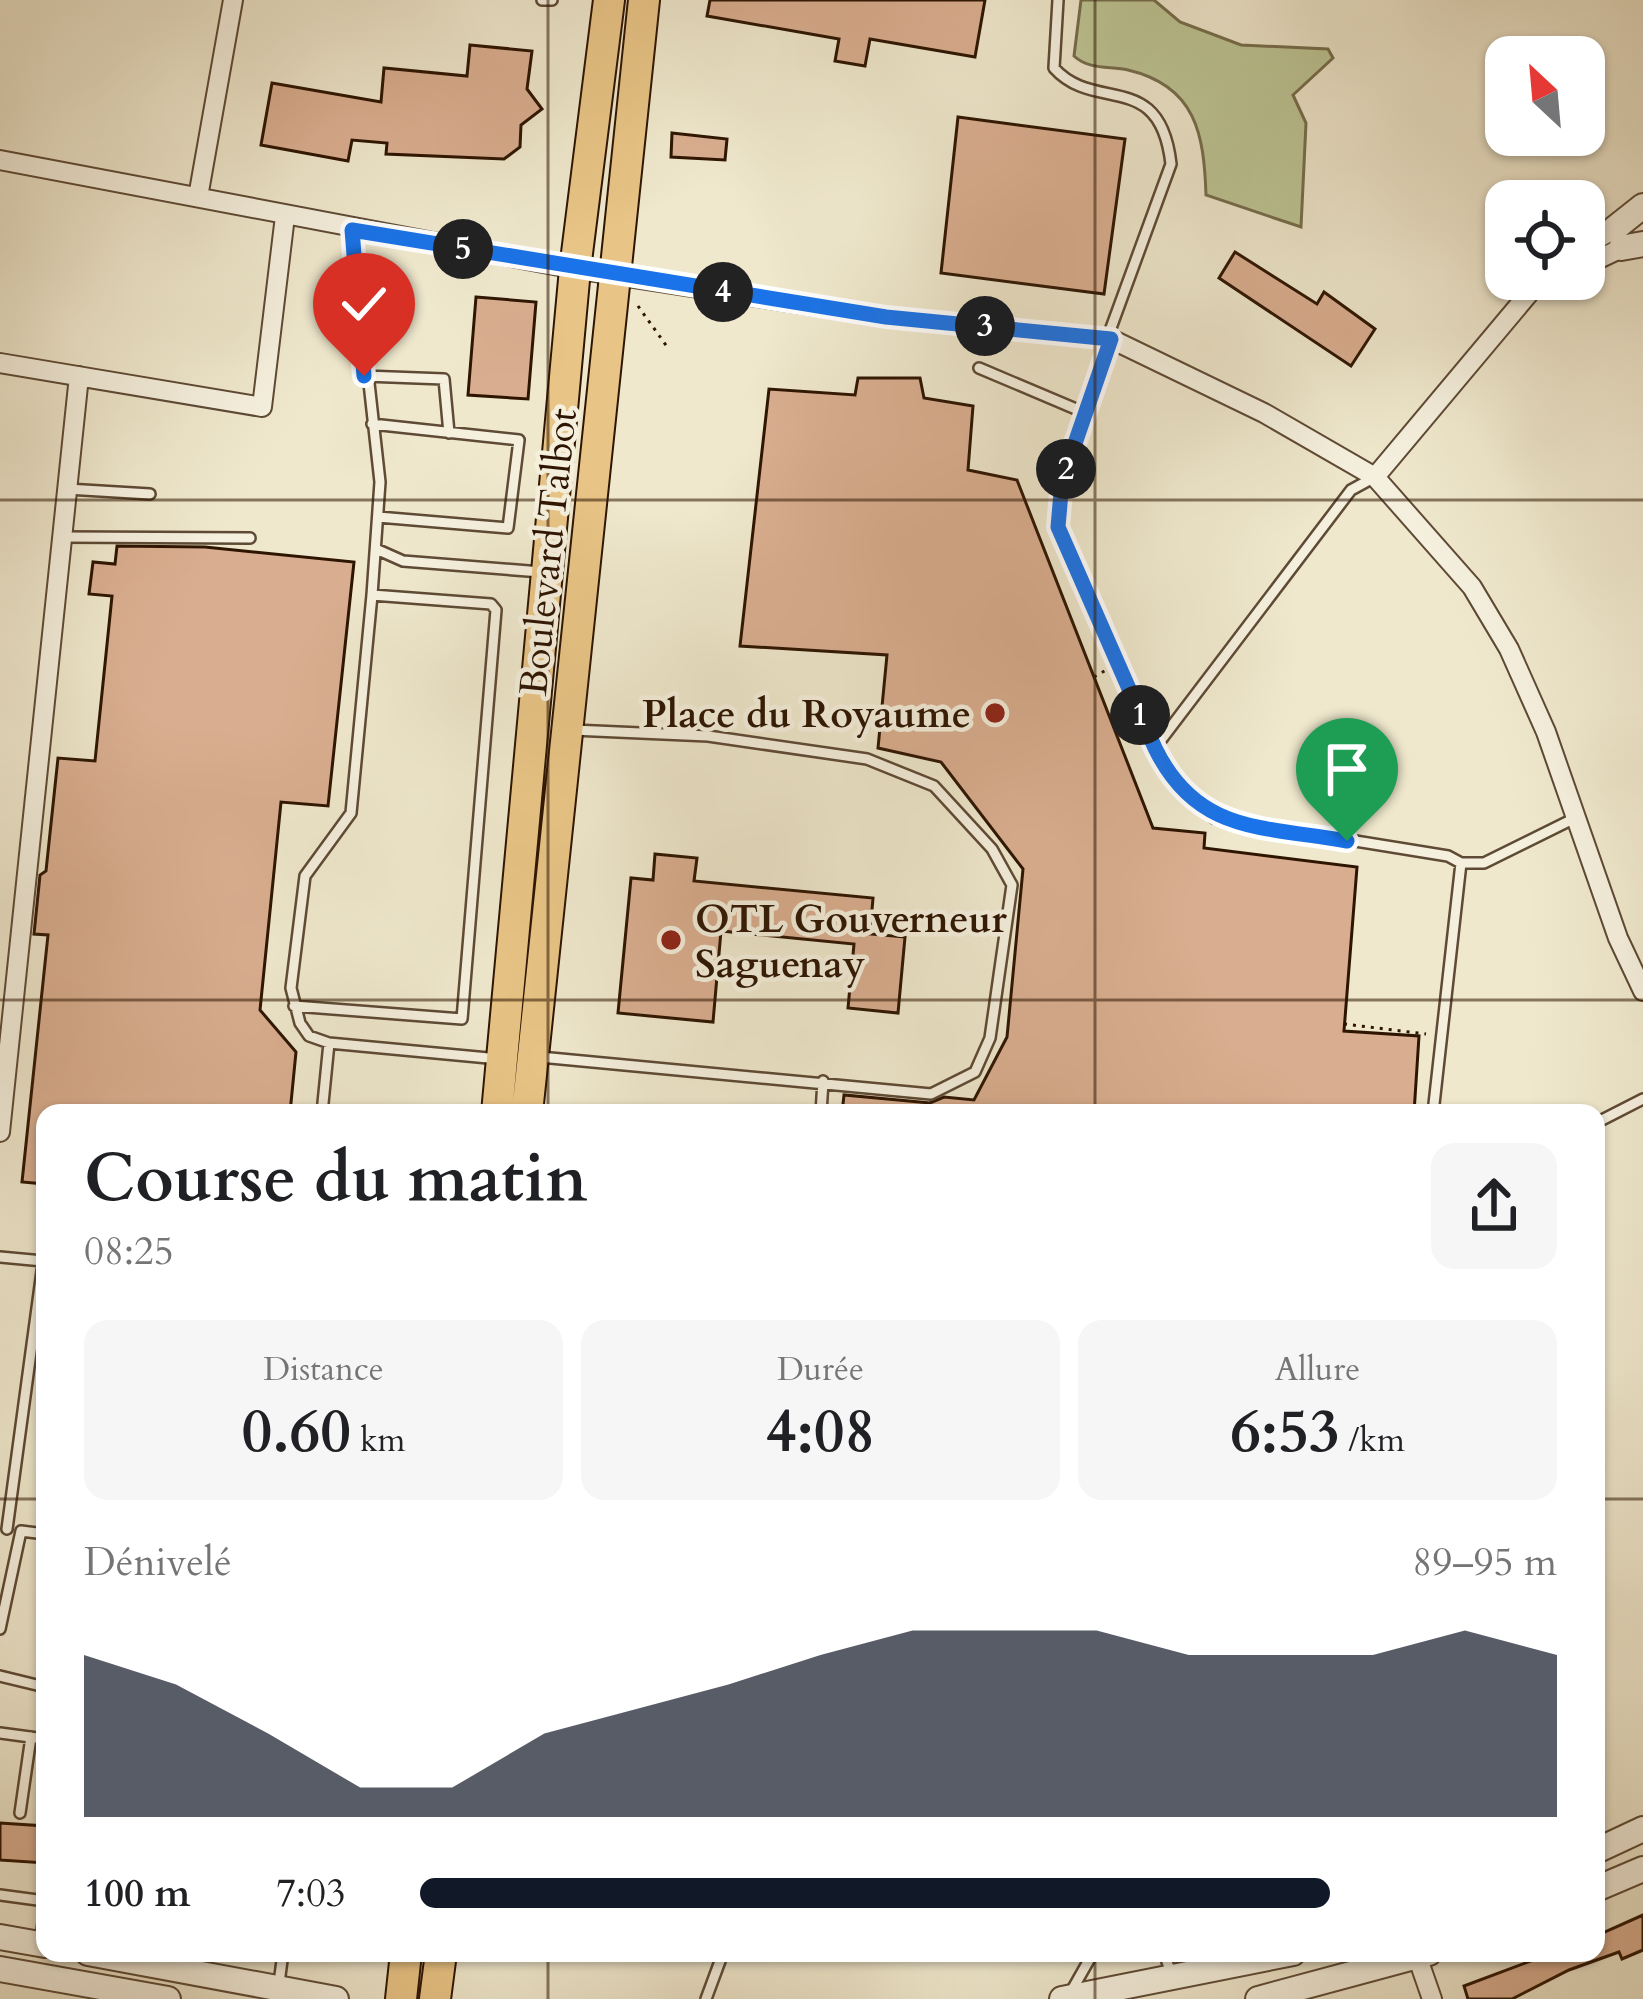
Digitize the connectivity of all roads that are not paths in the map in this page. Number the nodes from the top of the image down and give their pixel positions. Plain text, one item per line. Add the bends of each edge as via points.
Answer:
1 (233, 0) edge
2 (542, 0) edge
3 (552, 0) edge
4 (609, 0) edge
5 (644, 0) edge
6 (1058, 0) edge
7 (0, 160) edge
8 (197, 197) junction
9 (1643, 206) edge
10 (1643, 215) edge
11 (285, 216) junction
12 (352, 230) junction
13 (1630, 240) edge
14 (575, 269) junction
15 (615, 275) junction
16 (1522, 300) edge
17 (1530, 300) edge
18 (1508, 315) junction
19 (1111, 339) junction
20 (0, 363) edge
21 (979, 368) dead end
22 (79, 376) junction
23 (364, 376) junction
24 (1083, 412) junction
25 (372, 424) junction
26 (448, 433) junction
27 (1375, 477) junction
28 (67, 489) junction
29 (150, 494) dead end
30 (378, 517) junction
31 (62, 536) junction
32 (250, 538) dead end
33 (376, 549) junction
34 (545, 572) junction
35 (372, 595) junction
36 (567, 729) junction
37 (1155, 748) junction
38 (1574, 819) junction
39 (1461, 863) junction
40 (1643, 991) edge
41 (294, 1006) junction
42 (328, 1043) junction
43 (533, 1057) junction
44 (502, 1059) junction
45 (823, 1081) junction
46 (2, 1096) edge
47 (1643, 1099) edge
48 (323, 1104) edge
49 (498, 1104) edge
50 (528, 1104) edge
51 (822, 1104) edge
52 (1433, 1104) edge
53 (1605, 1118) edge
54 (0, 1132) edge
55 (0, 1257) edge
56 (36, 1260) edge
57 (36, 1313) edge
58 (3, 1529) edge
59 (20, 1531) junction
60 (36, 1533) edge
61 (0, 1629) edge
62 (0, 1676) edge
63 (36, 1685) edge
64 (0, 1733) edge
65 (31, 1737) junction
66 (36, 1738) edge
67 (20, 1813) dead end
68 (1643, 1829) edge
69 (1605, 1847) edge
70 (1643, 1869) edge
71 (1605, 1885) edge
72 (0, 1895) edge
73 (36, 1902) edge
74 (0, 1937) edge
75 (36, 1944) edge
76 (282, 1962) edge
77 (405, 1962) edge
78 (440, 1962) edge
79 (720, 1962) edge
80 (1088, 1962) edge
81 (1167, 1962) edge
82 (1253, 1962) edge
83 (1392, 1962) edge
84 (1423, 1962) edge
85 (198, 1963) edge
86 (0, 1970) edge
87 (1173, 1980) junction
88 (278, 1988) junction
89 (167, 1999) edge
90 (337, 1999) edge
91 (401, 1999) edge
92 (435, 1999) edge
93 (706, 1999) edge
94 (1066, 1999) edge
95 (1258, 1999) edge
96 (1432, 1999) edge

1 - 8 street
2 - 3 lane
4 - 14 main road, Boulevard Talbot
5 - 15 main road, Boulevard Talbot
6 - 19 lane via 1054,68 1068,84 1146,107 1167,132 1172,164
7 - 8 street
8 - 11 street
9 - 13 street
10 - 13 street
11 - 12 street
11 - 22 street via 262,406
12 - 14 street
12 - 23 lane
14 - 15 street
14 - 34 main road, Boulevard Talbot
15 - 19 street via 886,317
15 - 36 main road, Boulevard Talbot
16 - 18 street
17 - 18 street
18 - 27 street
19 - 24 lane
19 - 27 street
20 - 22 street
21 - 24 lane
22 - 28 street
23 - 25 lane
23 - 26 lane via 444,380
24 - 37 lane via 1058,527
25 - 26 lane
25 - 30 lane
26 - 30 lane via 519,440 508,528
27 - 37 lane via 1352,490
27 - 38 street via 1472,586 1509,649
28 - 29 lane
28 - 31 street
30 - 33 lane
31 - 32 lane
31 - 46 street
33 - 34 lane via 403,561
33 - 35 lane
34 - 44 main road, Boulevard Talbot
35 - 41 lane via 351,813 305,876
35 - 41 lane via 496,610 462,1019
36 - 43 main road, Boulevard Talbot
36 - 45 lane via 708,736 867,759 934,786 992,849 1012,885 990,1038 975,1072 931,1094
37 - 39 lane via 1169,778 1214,818
38 - 39 lane via 1484,863
38 - 40 street
39 - 52 lane
41 - 42 lane via 309,1036
42 - 44 lane
42 - 48 lane
43 - 44 lane
43 - 45 lane
43 - 50 main road, Boulevard Talbot
44 - 49 main road, Boulevard Talbot
45 - 51 lane
46 - 54 street
47 - 53 lane
55 - 56 lane
57 - 58 lane
58 - 59 lane
59 - 60 lane
59 - 61 lane
62 - 63 lane
64 - 65 lane
65 - 66 lane
65 - 67 lane
68 - 69 street
70 - 71 street
72 - 73 lane
74 - 75 street
76 - 88 lane
77 - 91 main road
78 - 92 main road
79 - 93 lane
80 - 94 lane
81 - 87 lane
82 - 87 street
83 - 95 street
84 - 96 street
85 - 88 street
86 - 89 street
87 - 94 street
88 - 90 street

